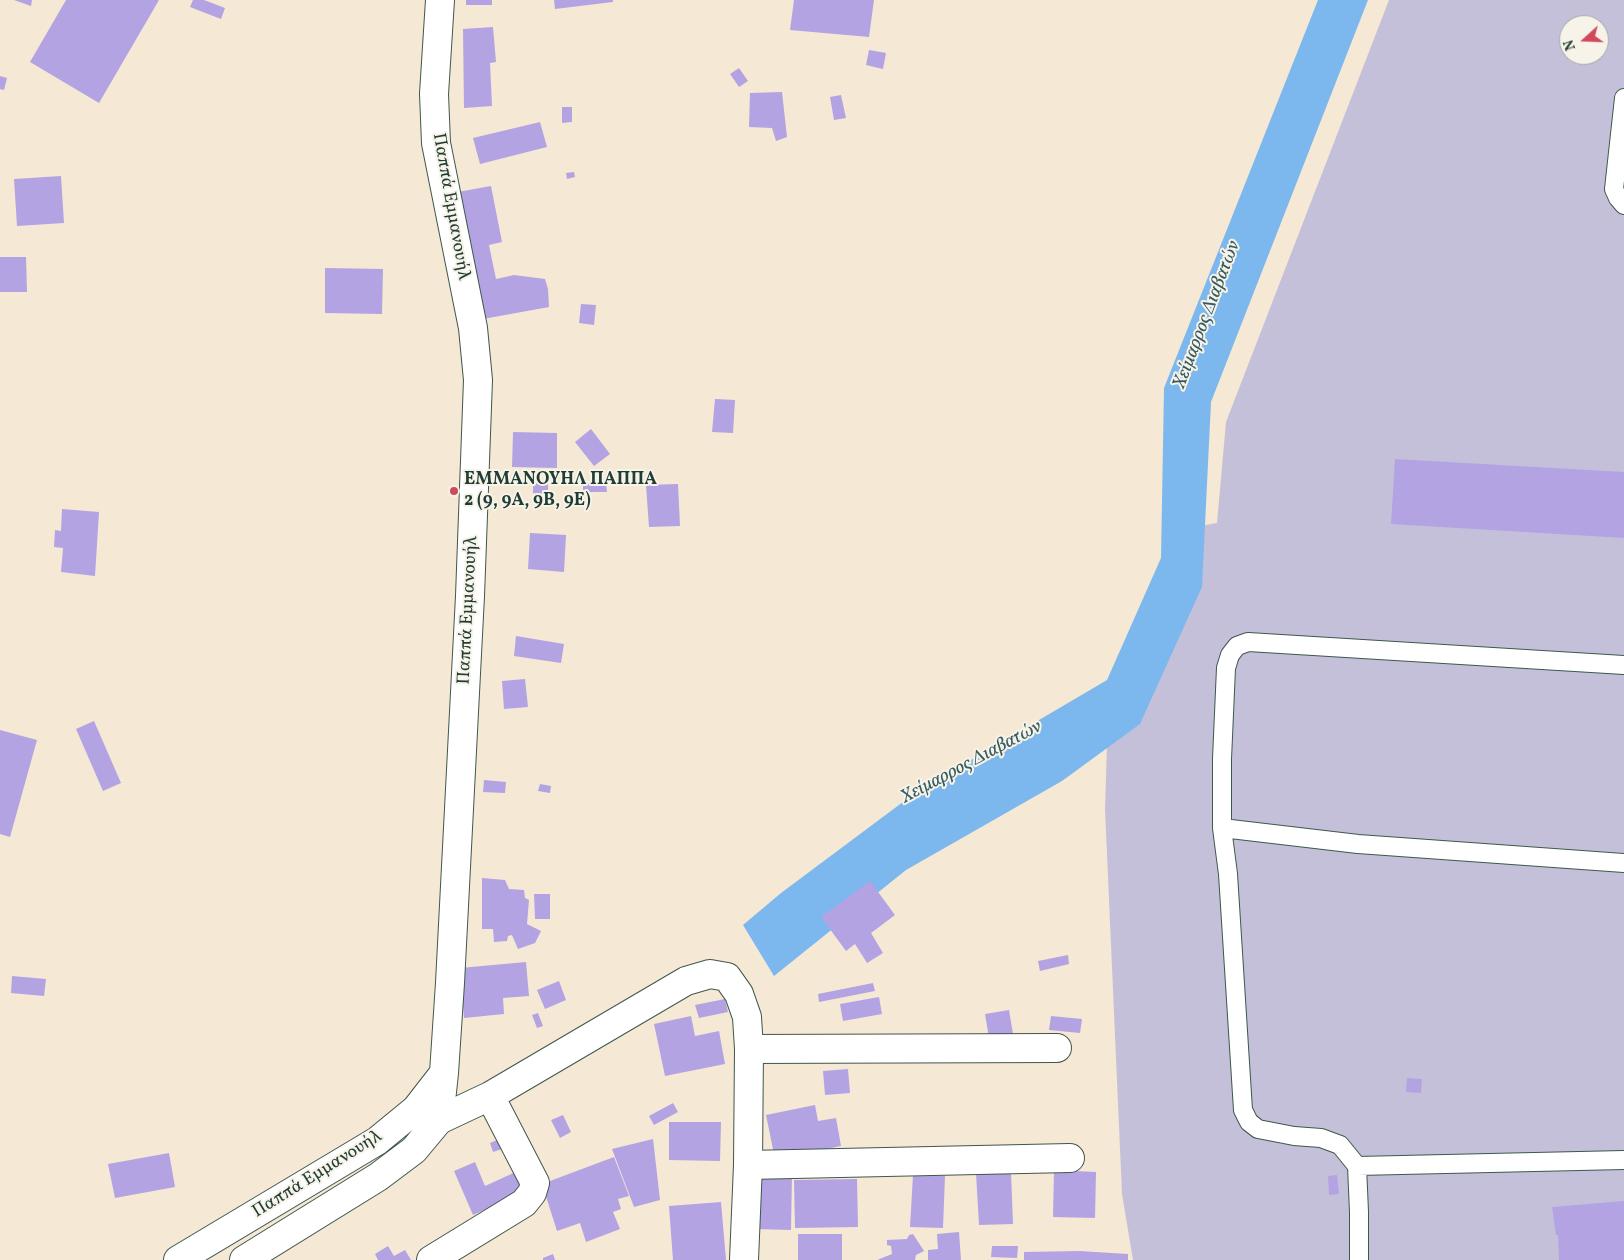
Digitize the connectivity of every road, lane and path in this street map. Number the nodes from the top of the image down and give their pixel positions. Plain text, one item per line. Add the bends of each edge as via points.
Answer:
1 (440, 0) edge
2 (1624, 98) edge
3 (1624, 205) edge
4 (1624, 665) edge
5 (1222, 828) junction
6 (1624, 864) edge
7 (1057, 1048) dead end
8 (749, 1049) junction
9 (444, 1073) junction
10 (490, 1096) junction
11 (439, 1120) junction
12 (1070, 1158) dead end
13 (1624, 1160) edge
14 (748, 1165) junction
15 (1356, 1166) junction
16 (178, 1260) edge
17 (244, 1260) edge
18 (431, 1260) edge
19 (744, 1260) edge
20 (1359, 1260) edge

1 - 9 street, Παππά Εμμανουήλ via 434,94 436,143 473,328 478,380 470,596
2 - 3 lane via 1614,189
4 - 5 lane via 1248,642 1237,646 1226,668
5 - 6 lane via 1358,844
5 - 15 lane via 1228,874 1243,1110 1249,1122 1258,1129 1321,1138 1340,1145
7 - 8 street
8 - 10 street via 747,1018 739,994 727,977 710,974 686,981
8 - 14 street
9 - 11 street, Παππά Εμμανουήλ
9 - 16 street, Παππά Εμμανουήλ via 416,1109 377,1141
10 - 11 street
10 - 18 street via 535,1183 532,1193 524,1202
11 - 17 street, Παππά Εμμανουήλ via 414,1150 378,1177
12 - 14 street
13 - 15 lane
14 - 19 street
15 - 20 lane

